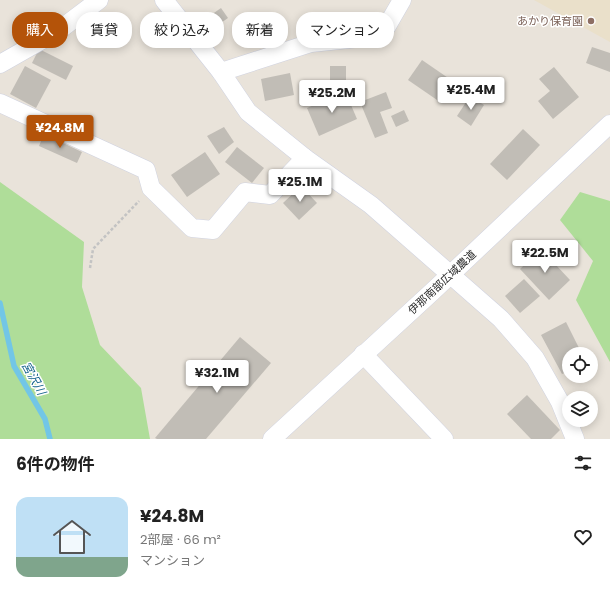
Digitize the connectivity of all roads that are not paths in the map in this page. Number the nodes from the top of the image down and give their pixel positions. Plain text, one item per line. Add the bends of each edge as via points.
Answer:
1 (100, 0) edge
2 (164, 0) edge
3 (402, 0) edge
4 (0, 64) edge
5 (221, 72) junction
6 (0, 103) edge
7 (610, 124) edge
8 (305, 158) junction
9 (450, 275) junction
10 (363, 354) junction
11 (272, 439) edge
12 (444, 439) edge
13 (575, 439) edge

1 - 4 street via 58,31
2 - 5 street
3 - 5 street via 387,26 368,37 311,43
5 - 8 street via 248,112
6 - 8 street via 146,170 151,188 192,228 213,230 245,192 270,195
7 - 9 street, 伊那南部広域農道
8 - 9 street via 371,205
9 - 10 street, 伊那南部広域農道
9 - 13 street via 501,318 535,358 560,402
10 - 11 street, 伊那南部広域農道
10 - 12 street

